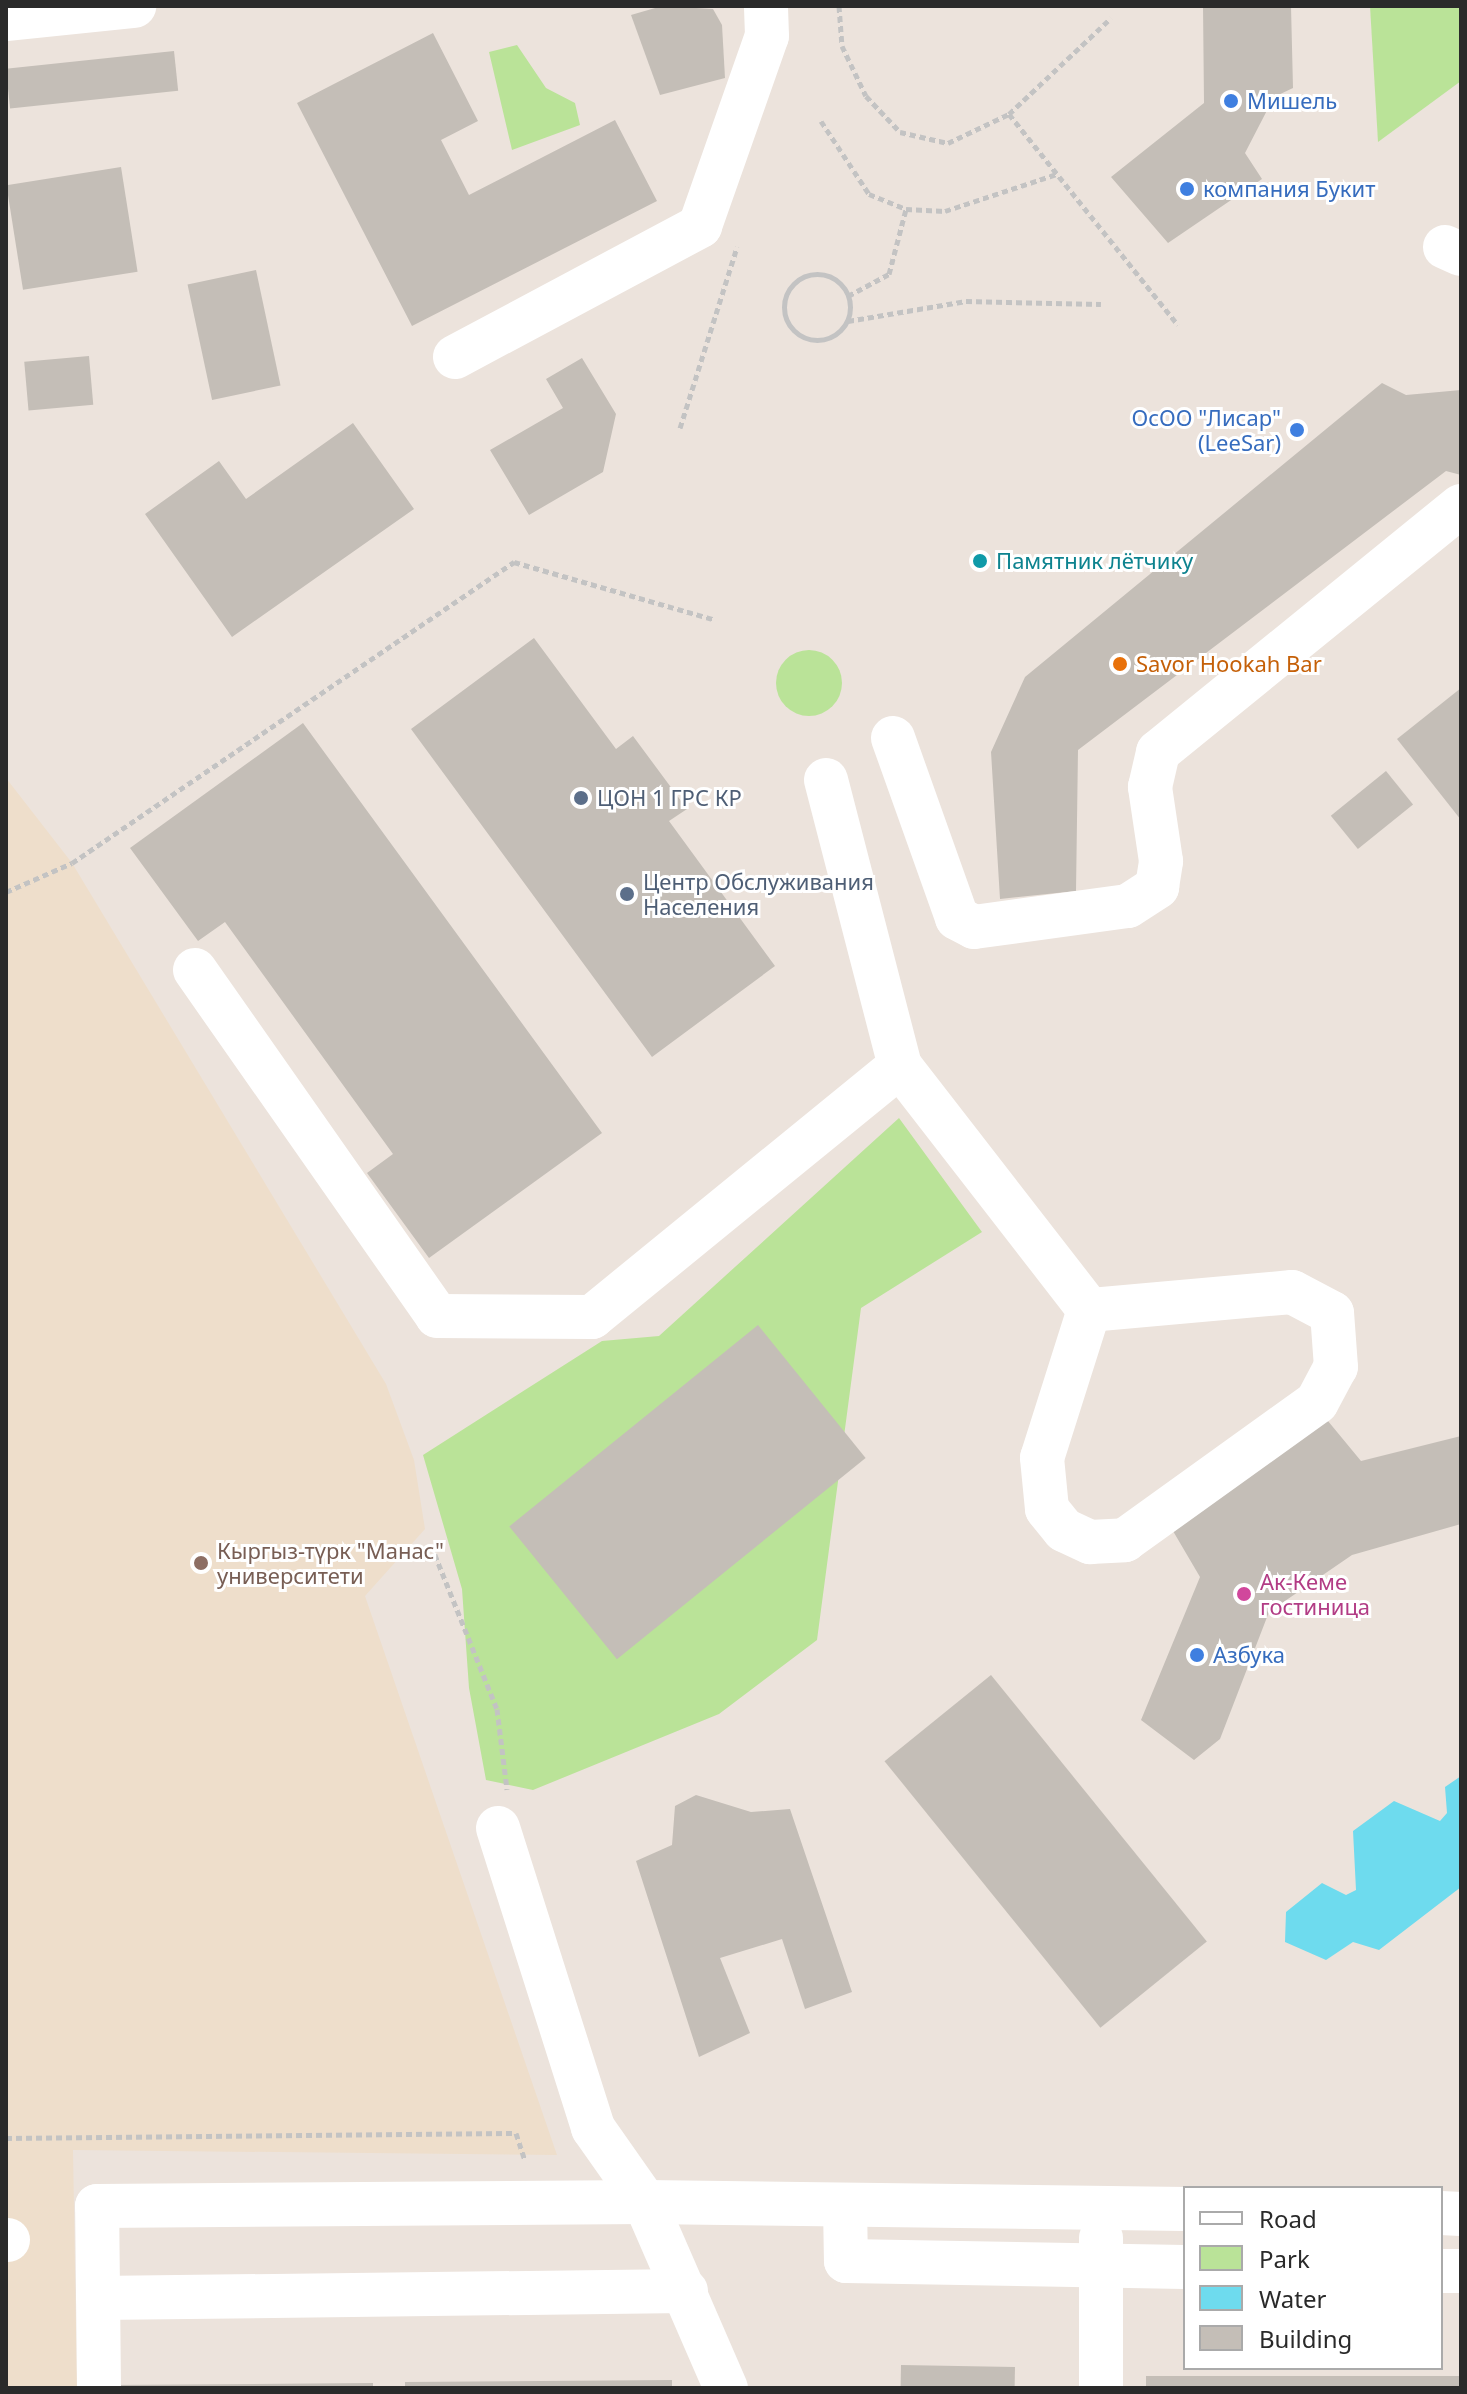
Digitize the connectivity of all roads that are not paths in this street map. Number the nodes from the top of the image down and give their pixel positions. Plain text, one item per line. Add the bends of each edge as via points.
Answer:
1 (134, 6) edge
2 (766, 6) edge
3 (11, 15) edge
4 (455, 357) dead end
5 (1461, 506) edge
6 (893, 738) dead end
7 (826, 780) dead end
8 (195, 970) dead end
9 (900, 1066) junction
10 (1089, 1310) junction
11 (498, 1828) road end
12 (645, 2202) junction
13 (845, 2206) junction
14 (1100, 2208) junction
15 (1183, 2209) edge
16 (1101, 2266) junction
17 (1183, 2267) edge
18 (686, 2291) junction
19 (98, 2298) junction
20 (99, 2388) edge
21 (726, 2388) edge
22 (1101, 2388) edge

1 - 3 street
2 - 4 street via 767,36 700,226
5 - 6 street via 1158,752 1150,787 1161,861 1157,887 1128,906 974,927 957,918
7 - 9 street
8 - 9 street via 437,1316 592,1317
9 - 10 street
10 - 10 street via 1039,1485 1064,1530 1090,1542 1125,1540 1317,1402 1336,1367 1332,1313 1292,1292
11 - 12 street via 593,2128
12 - 13 street
12 - 18 street
12 - 19 street via 97,2206
13 - 14 street
13 - 16 street via 846,2261
14 - 15 street
14 - 16 street
16 - 17 street
16 - 22 street
18 - 19 street
18 - 21 street
19 - 20 street

